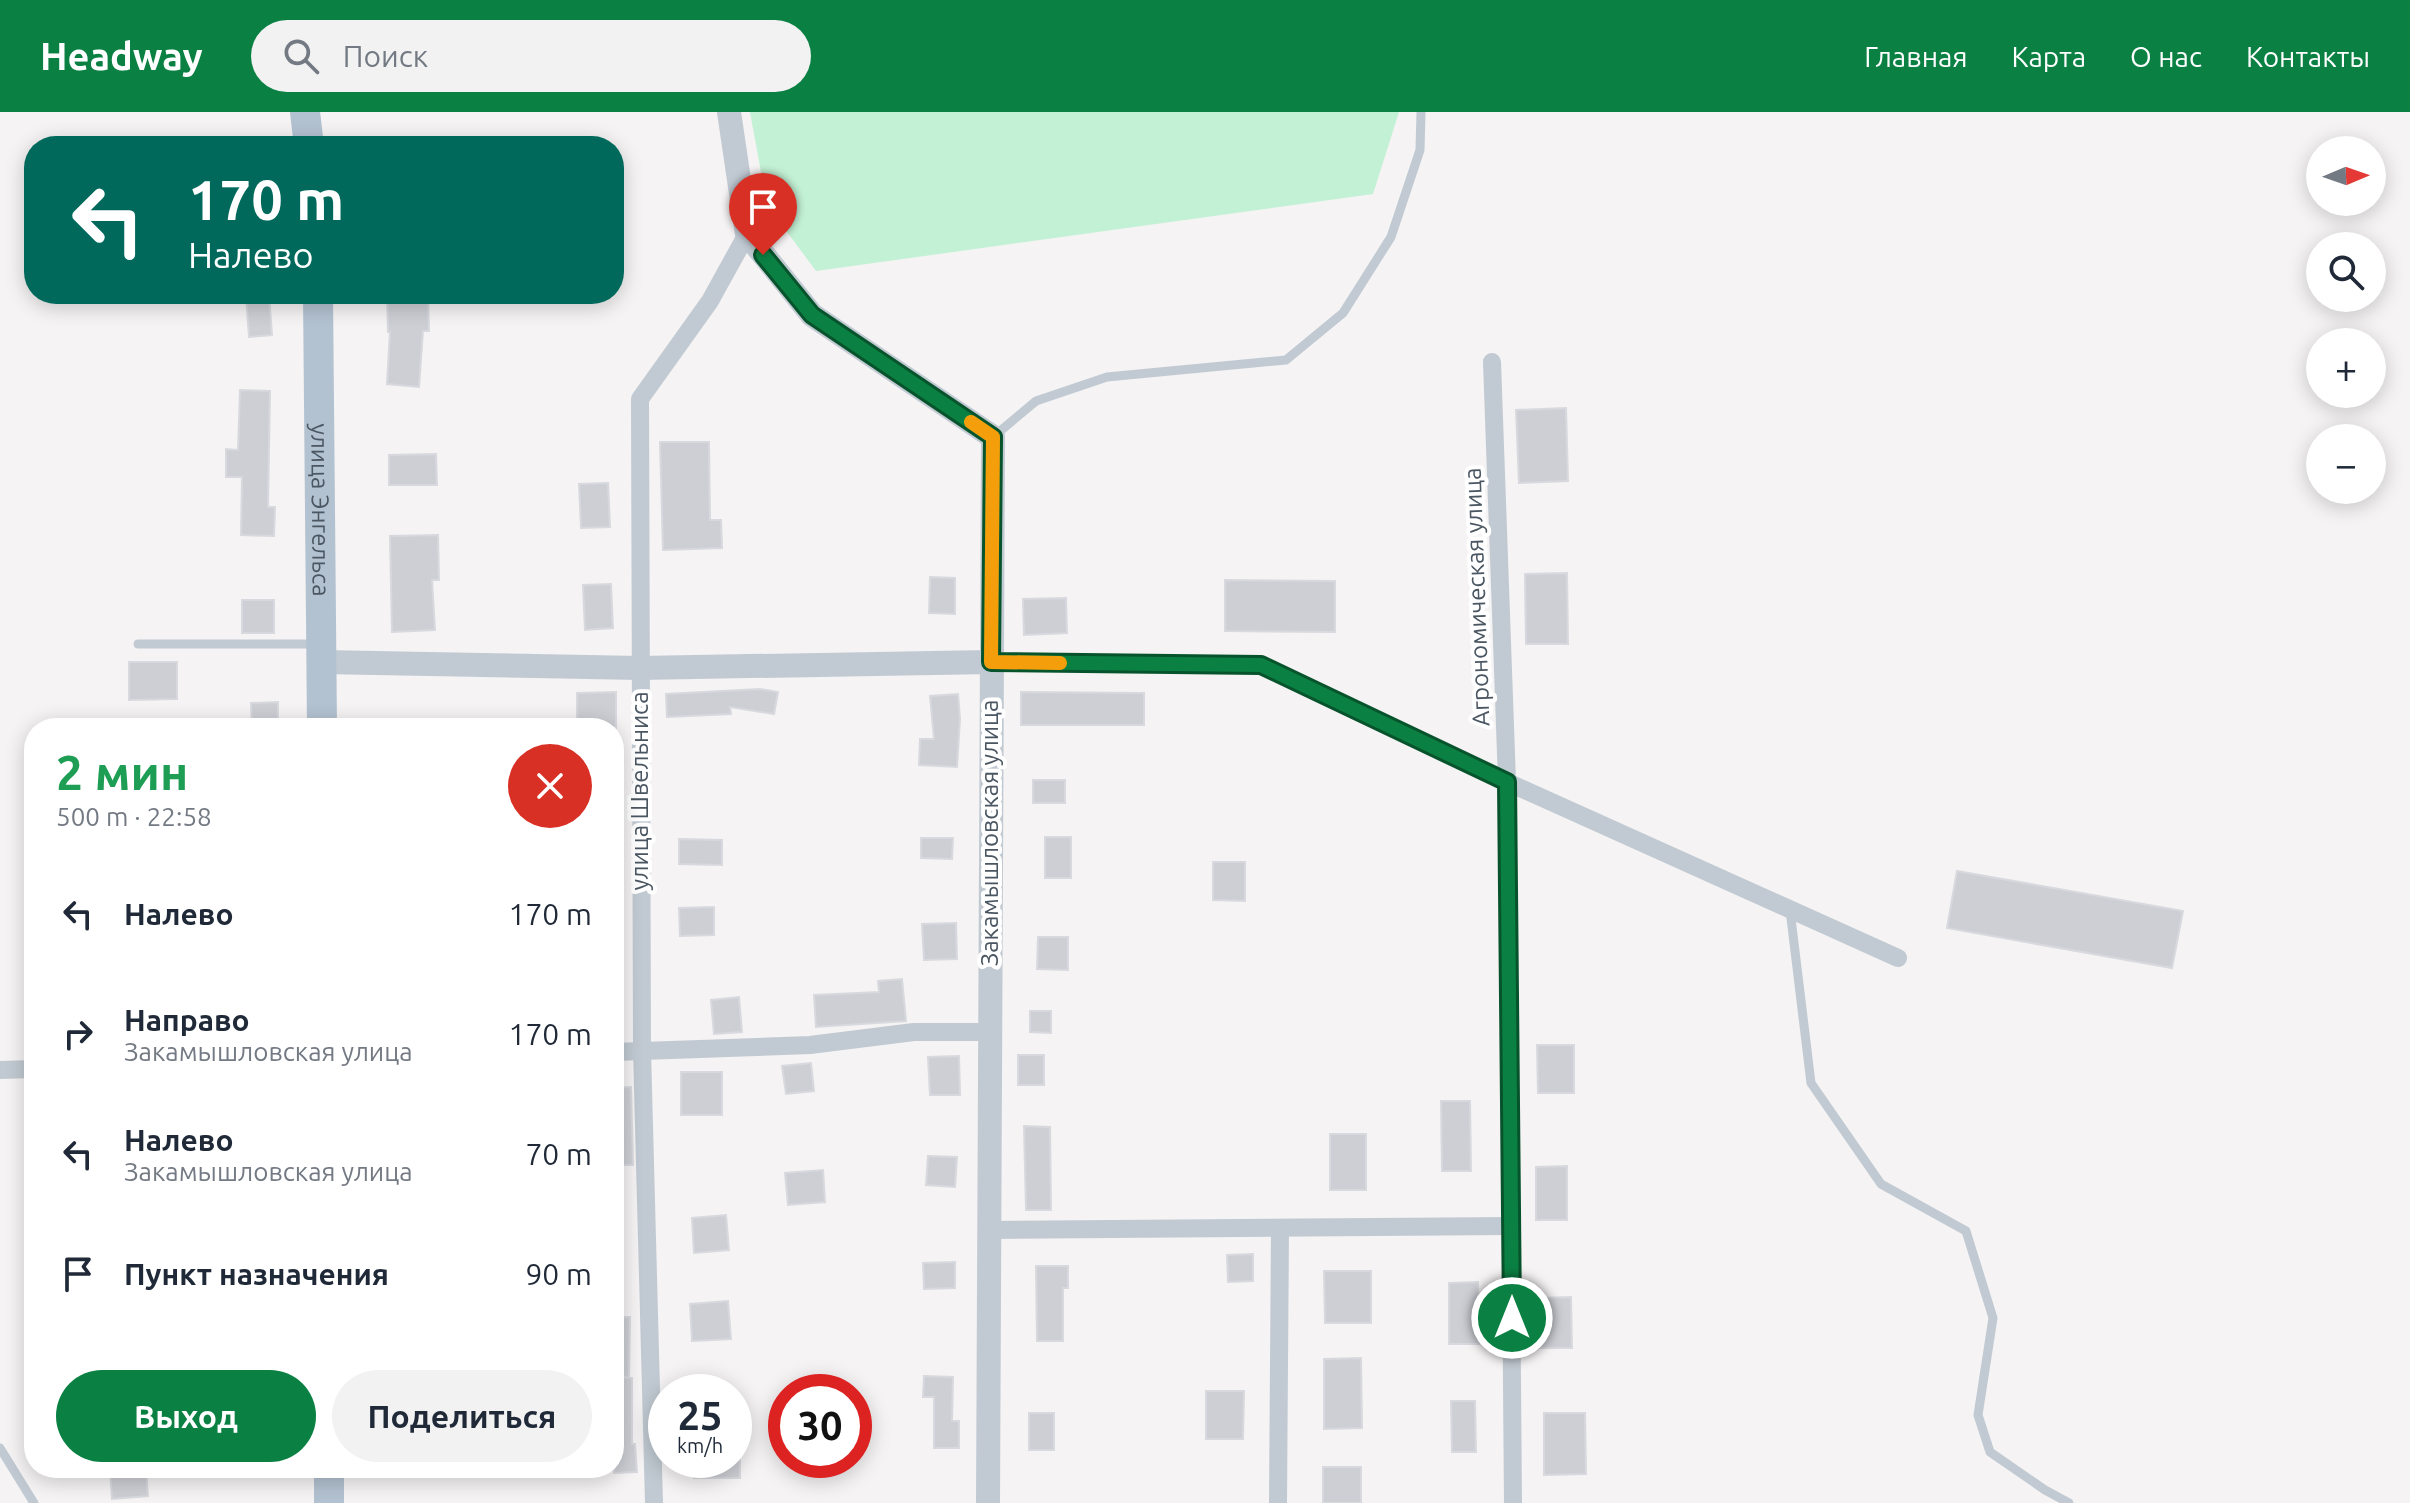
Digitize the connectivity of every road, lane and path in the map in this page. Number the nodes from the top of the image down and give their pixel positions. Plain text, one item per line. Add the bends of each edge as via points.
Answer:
1 (305, 112) edge
2 (729, 112) edge
3 (1421, 112) edge
4 (308, 136) edge
5 (747, 234) junction
6 (318, 304) edge
7 (1492, 362) dead end
8 (993, 437) junction
9 (138, 644) dead end
10 (321, 653) junction
11 (991, 662) junction
12 (639, 668) junction
13 (322, 718) edge
14 (1507, 782) junction
15 (1790, 909) junction
16 (1898, 958) dead end
17 (989, 1032) junction
18 (642, 1050) junction
19 (624, 1051) edge
20 (24, 1069) edge
21 (0, 1070) edge
22 (1511, 1226) junction
23 (1280, 1228) junction
24 (988, 1230) junction
25 (0, 1448) edge
26 (329, 1478) edge
27 (34, 1503) edge
28 (329, 1503) edge
29 (654, 1503) edge
30 (988, 1503) edge
31 (1278, 1503) edge
32 (1513, 1503) edge
33 (2069, 1503) edge

1 - 4 main road
2 - 5 street
3 - 8 lane via 1420,150 1391,237 1343,313 1286,360 1107,377 1036,401
5 - 8 street via 812,315
5 - 12 street, улица Швельниса via 710,301 640,399
6 - 10 main road, улица Энгельса
7 - 14 street, Агрономическая улица
8 - 11 street, Закамышловская улица
9 - 10 lane
10 - 12 street
10 - 13 main road, улица Энгельса
11 - 12 street
11 - 14 street via 1261,665
11 - 17 street, Закамышловская улица
12 - 18 street, улица Швельниса
14 - 15 street
14 - 22 street, Агрономическая улица
15 - 16 street
15 - 33 lane via 1811,1083 1881,1184 1966,1231 1993,1318 1978,1415 1990,1452
17 - 18 street
17 - 24 street, Закамышловская улица
18 - 19 street
18 - 29 street, улица Швельниса
20 - 21 street
22 - 23 street
22 - 32 street, Агрономическая улица
23 - 24 street
23 - 31 street
24 - 30 street, Закамышловская улица
25 - 27 lane
26 - 28 main road

